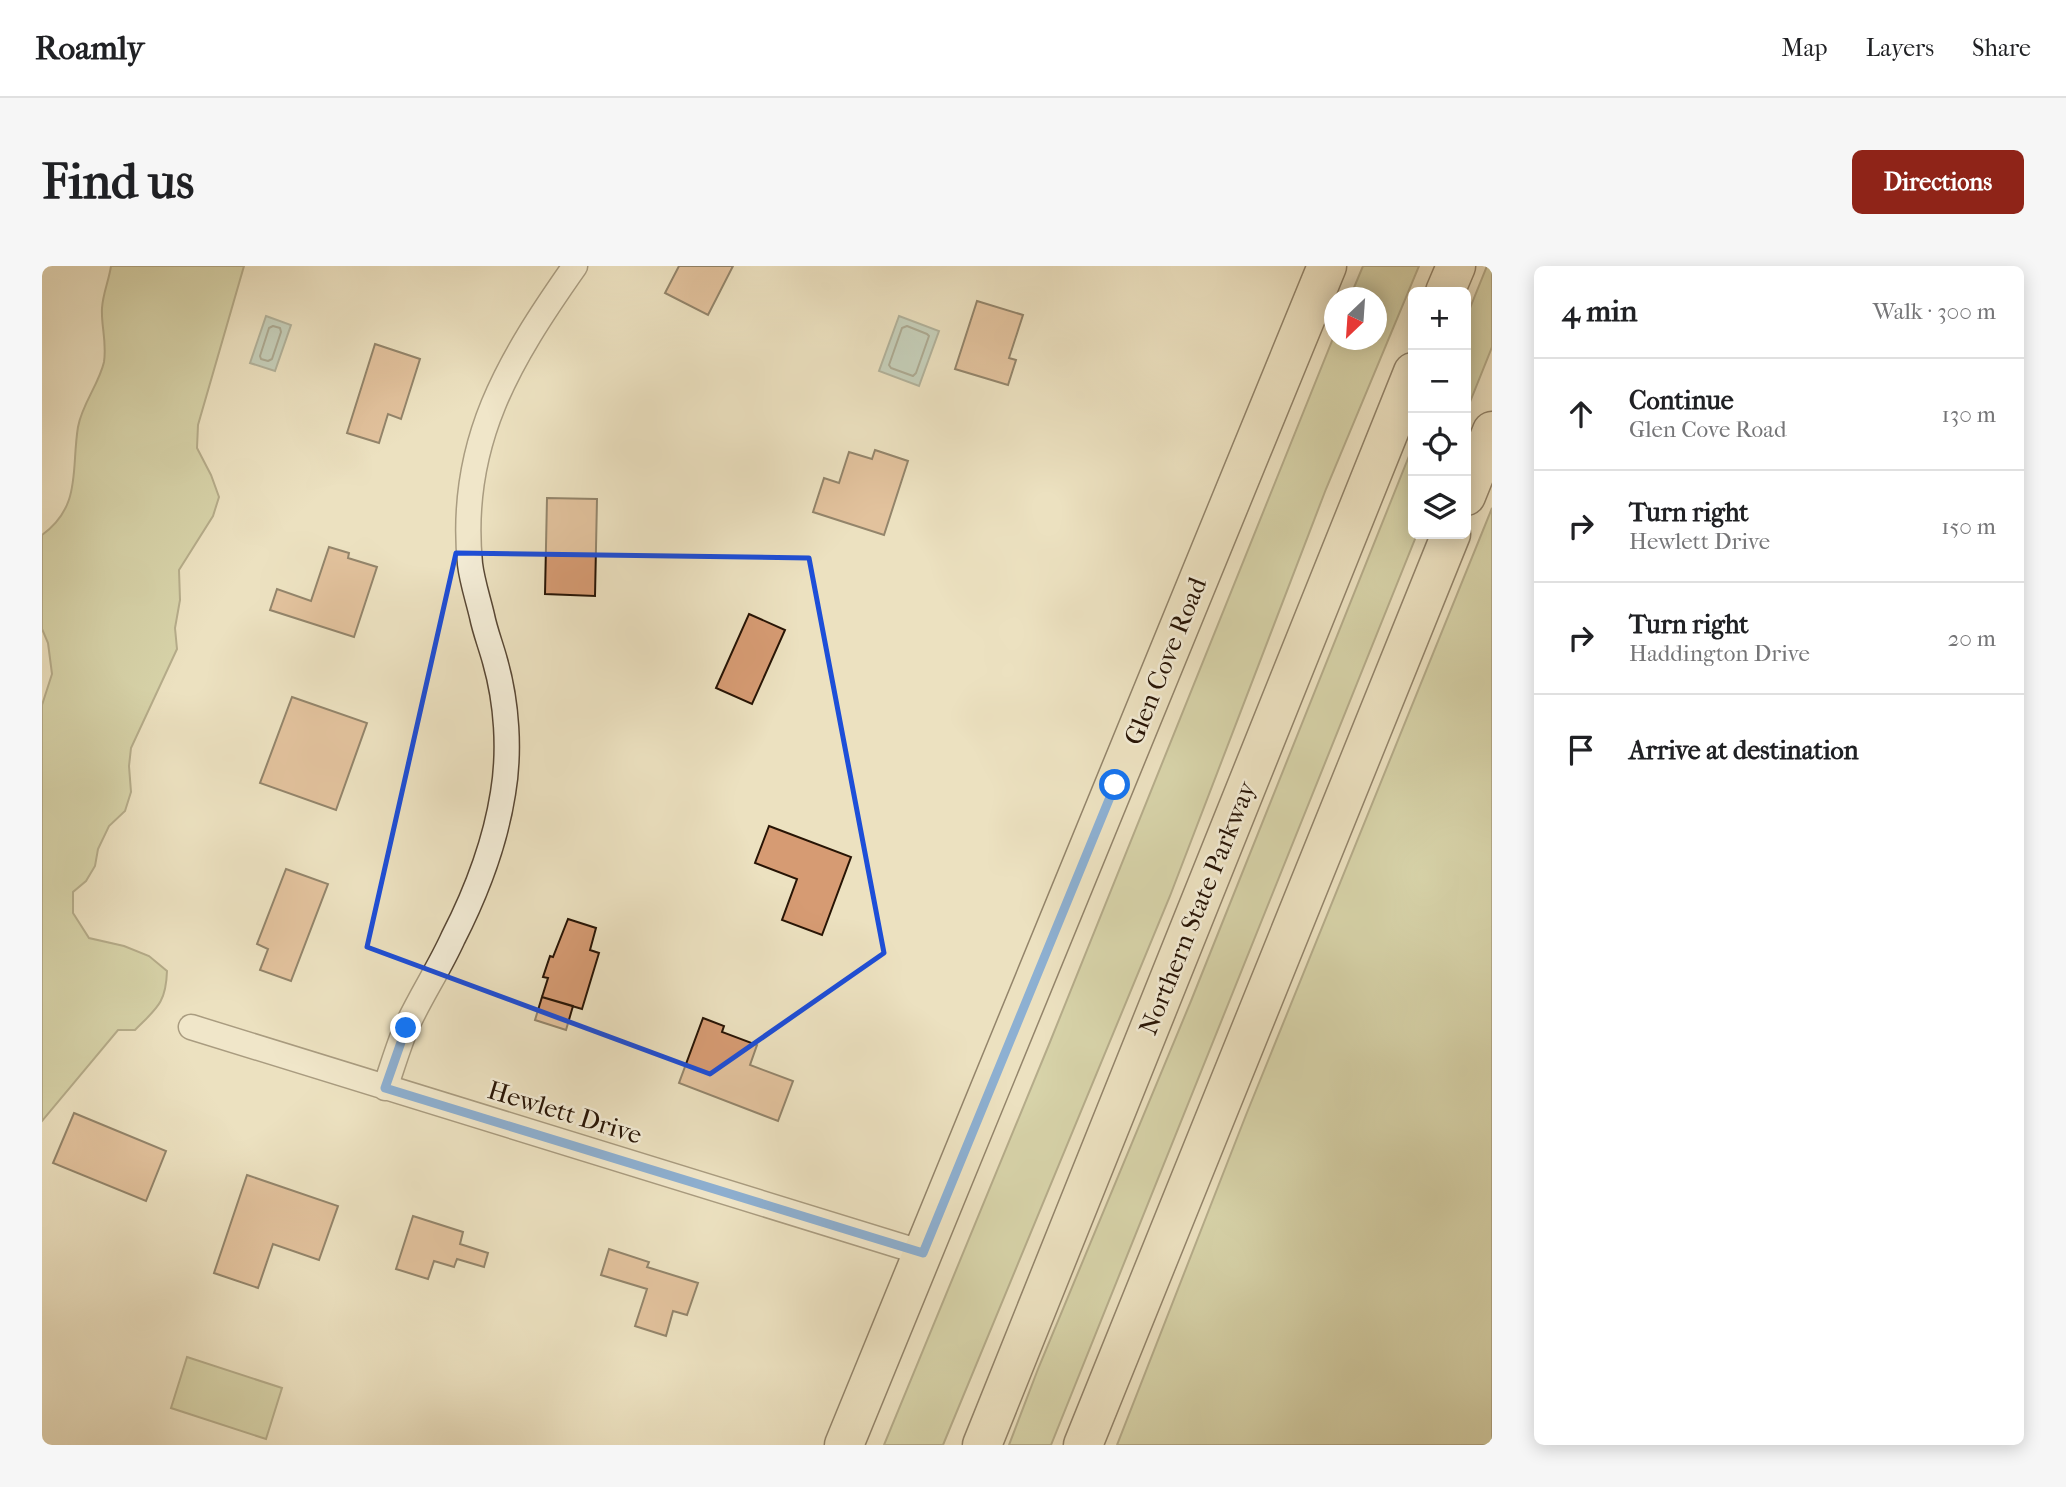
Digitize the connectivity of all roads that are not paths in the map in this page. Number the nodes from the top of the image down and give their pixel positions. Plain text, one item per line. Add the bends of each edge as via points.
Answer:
1 (575, 266) edge
2 (1327, 266) edge
3 (1456, 266) edge
4 (1447, 287) edge
5 (1408, 384) edge
6 (1492, 431) edge
7 (1471, 484) edge
8 (1449, 539) edge
9 (191, 1027) dead end
10 (385, 1088) junction
11 (923, 1253) junction
12 (844, 1445) edge
13 (982, 1445) edge
14 (1083, 1445) edge

1 - 10 street via 512,361 480,441 469,505 470,565 504,707 504,791 480,878 406,1028
2 - 11 main road, Glen Cove Road
3 - 4 main road
5 - 13 main road, Northern State Parkway
6 - 7 main road
8 - 14 main road
9 - 10 street, Hewlett Drive
10 - 11 street, Hewlett Drive
11 - 12 main road, Glen Cove Road

